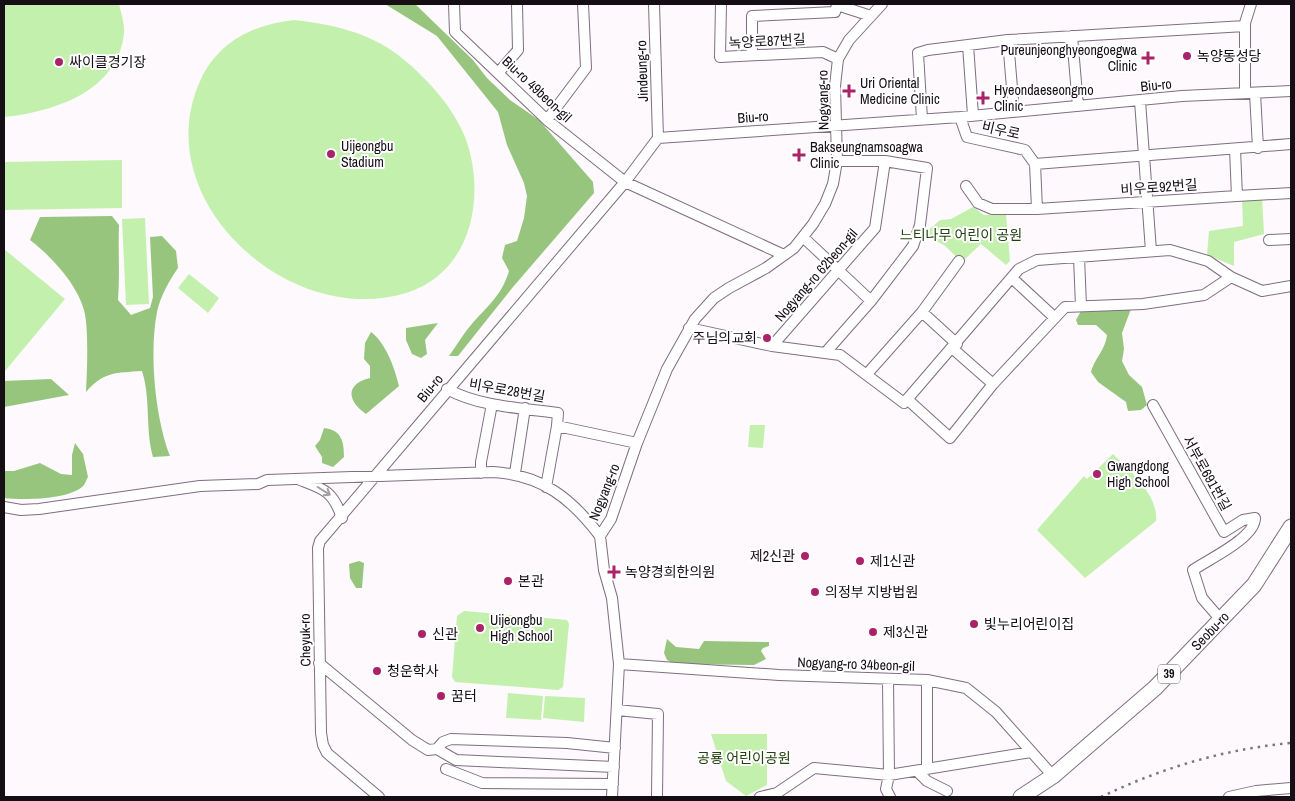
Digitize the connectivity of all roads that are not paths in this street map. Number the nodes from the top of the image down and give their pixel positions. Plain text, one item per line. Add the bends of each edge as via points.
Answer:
1 (454, 4) edge
2 (517, 4) edge
3 (583, 4) edge
4 (654, 4) edge
5 (722, 4) edge
6 (837, 4) edge
7 (882, 4) edge
8 (1251, 4) edge
9 (870, 16) junction
10 (1245, 28) junction
11 (1072, 36) junction
12 (1008, 40) junction
13 (968, 44) junction
14 (752, 55) junction
15 (838, 59) junction
16 (499, 72) junction
17 (1291, 91) edge
18 (1250, 93) junction
19 (1140, 100) junction
20 (1078, 106) junction
21 (1014, 112) junction
22 (973, 115) junction
23 (960, 117) junction
24 (922, 119) junction
25 (547, 120) junction
26 (837, 125) junction
27 (658, 138) junction
28 (1291, 144) edge
29 (1258, 148) junction
30 (1234, 149) junction
31 (1145, 156) junction
32 (837, 161) junction
33 (885, 161) junction
34 (1035, 164) junction
35 (625, 182) junction
36 (966, 186) dead end
37 (1291, 193) edge
38 (1237, 196) junction
39 (1148, 201) junction
40 (1037, 209) junction
41 (804, 238) junction
42 (1291, 239) edge
43 (1269, 240) dead end
44 (1151, 251) junction
45 (784, 255) junction
46 (1079, 257) junction
47 (959, 262) dead end
48 (838, 272) junction
49 (1231, 276) junction
50 (1012, 278) junction
51 (1291, 286) edge
52 (871, 301) junction
53 (1081, 306) junction
54 (922, 312) junction
55 (1055, 318) junction
56 (689, 328) junction
57 (772, 346) junction
58 (954, 346) junction
59 (826, 352) junction
60 (867, 374) junction
61 (994, 384) junction
62 (447, 389) junction
63 (907, 399) junction
64 (492, 404) junction
65 (1152, 405) dead end
66 (525, 408) junction
67 (557, 426) junction
68 (637, 443) junction
69 (481, 473) junction
70 (514, 473) junction
71 (374, 477) junction
72 (294, 478) junction
73 (546, 487) junction
74 (4, 507) edge
75 (342, 518) junction
76 (1291, 527) edge
77 (600, 536) junction
78 (1221, 620) junction
79 (319, 663) junction
80 (619, 664) junction
81 (888, 679) junction
82 (927, 680) junction
83 (617, 710) junction
84 (615, 748) junction
85 (437, 749) junction
86 (1031, 752) junction
87 (614, 767) junction
88 (446, 769) dead end
89 (923, 770) junction
90 (889, 776) junction
91 (1053, 776) junction
92 (613, 784) junction
93 (1291, 788) edge
94 (947, 791) dead end
95 (380, 797) edge
96 (612, 797) edge
97 (657, 797) edge
98 (760, 797) edge
99 (890, 797) edge
100 (1021, 797) edge
101 (1228, 797) edge

1 - 16 street, Biu-ro 49beon-gil via 455,32
2 - 16 street via 518,50
3 - 25 street via 586,68
4 - 27 street, Jindeung-ro
5 - 14 street, 녹양로87번길 via 720,57
6 - 9 street
6 - 14 street via 836,12 752,16
7 - 9 street, Nogyang-ro
8 - 10 street
9 - 15 street, Nogyang-ro via 849,40
10 - 11 street
10 - 18 street
11 - 12 street
11 - 20 street
12 - 13 street
12 - 21 street
13 - 22 street
13 - 24 street via 918,53
14 - 15 street, 녹양로87번길 via 823,52
15 - 26 street, Nogyang-ro via 835,86
16 - 25 street, Biu-ro 49beon-gil
17 - 18 street, Biu-ro
18 - 19 street, Biu-ro
18 - 29 street
19 - 20 street, Biu-ro
19 - 31 street
20 - 21 street, Biu-ro
21 - 22 street, Biu-ro
22 - 23 street, Biu-ro
23 - 24 street, Biu-ro
23 - 34 street, 비우로 via 967,137 1019,147
24 - 26 street, Biu-ro
25 - 35 street, Biu-ro 49beon-gil
26 - 27 street, Biu-ro
26 - 32 street, Nogyang-ro
27 - 35 street, Biu-ro
28 - 29 street
29 - 30 street
30 - 31 street
30 - 38 street
31 - 34 street
31 - 39 street
32 - 33 street
32 - 41 street, Nogyang-ro via 825,204
33 - 48 street, Nogyang-ro 62beon-gil via 875,228
33 - 52 street via 927,168 920,225 913,246
34 - 40 street
35 - 45 street
35 - 62 street, Biu-ro
36 - 40 street via 978,203 992,209
37 - 38 street, 비우로92번길
38 - 39 street, 비우로92번길
39 - 40 street, 비우로92번길
39 - 44 street
41 - 45 street, Nogyang-ro
41 - 48 street
42 - 43 street
44 - 46 street
44 - 49 street via 1170,250 1208,260
45 - 56 street, Nogyang-ro via 714,298
46 - 50 street via 1037,260 1019,269
46 - 53 street
47 - 54 street
48 - 52 street
48 - 57 street, Nogyang-ro 62beon-gil
49 - 51 street via 1262,291
49 - 53 street via 1204,295 1143,304
50 - 55 street
50 - 58 street
52 - 59 street
53 - 55 street via 1065,307
54 - 58 street
54 - 60 street
55 - 61 street
56 - 57 street
56 - 68 street, Nogyang-ro via 667,369
57 - 59 street
58 - 61 street
58 - 63 street
59 - 60 street via 840,355
60 - 63 street via 904,403
61 - 63 street via 950,438
62 - 64 street, 비우로28번길 via 462,397
62 - 71 street, Biu-ro
64 - 66 street, 비우로28번길
64 - 69 street
65 - 78 street, 서부로691번길 via 1224,532 1244,520 1255,518 1255,524 1245,537 1193,570 1202,598
66 - 67 street, 비우로28번길 via 558,413
66 - 70 street
67 - 68 street
67 - 73 street
68 - 77 street, Nogyang-ro via 611,519
69 - 70 street
69 - 71 street
70 - 73 street
71 - 72 street
71 - 75 street, Cheyuk-ro
72 - 74 street via 258,484 200,486 39,509
72 -> 75 street via 325,490 336,502
73 - 77 street via 577,507
75 - 79 street, Cheyuk-ro via 320,541 318,548
76 - 78 main road, Seobu-ro / 39 via 1254,585
77 - 80 street, Nogyang-ro via 604,570 612,598
78 - 91 main road, Seobu-ro / 39 via 1155,688
79 - 85 street via 412,740 428,750
79 - 95 street, Cheyuk-ro via 323,745
80 - 81 street, Nogyang-ro 34beon-gil
80 - 83 street, Nogyang-ro
81 - 82 street, Nogyang-ro 34beon-gil
81 - 90 street
82 - 86 street, Nogyang-ro 34beon-gil via 966,688 996,712
82 - 89 street
83 - 84 street, Nogyang-ro
83 - 97 street via 658,714
84 - 85 street via 567,743 451,740 443,742
84 - 87 street, Nogyang-ro
85 - 87 street via 456,760
86 - 89 street
86 - 91 street, Nogyang-ro 34beon-gil
87 - 92 street, Nogyang-ro
88 - 92 street via 482,783
89 - 90 street
89 - 94 street via 926,781
90 - 98 street via 814,768 777,793
90 - 99 street via 886,789
91 - 100 main road, Seobu-ro / 39
92 - 96 street, Nogyang-ro
93 - 101 street via 1256,790

